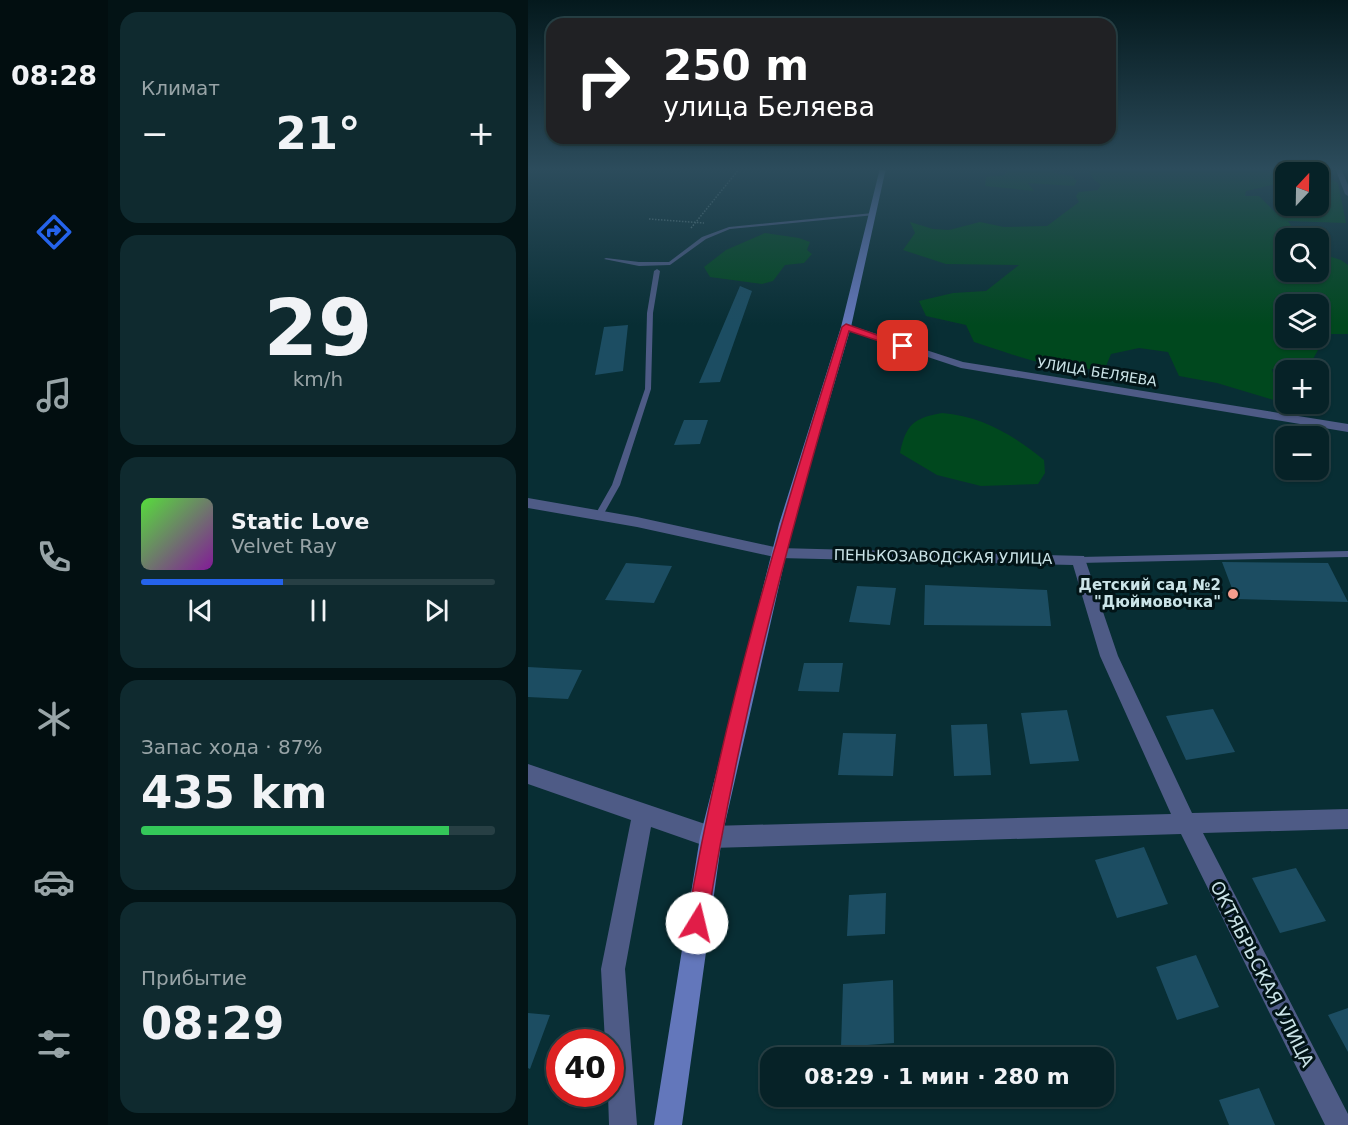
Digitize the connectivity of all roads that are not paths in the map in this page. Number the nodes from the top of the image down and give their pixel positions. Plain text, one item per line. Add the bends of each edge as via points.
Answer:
1 (806, 220) edge
2 (871, 220) edge
3 (606, 259) dead end
4 (657, 271) dead end
5 (846, 327) junction
6 (1348, 428) edge
7 (528, 503) edge
8 (599, 515) junction
9 (779, 553) junction
10 (1348, 554) edge
11 (1079, 560) junction
12 (528, 774) edge
13 (643, 813) junction
14 (1348, 819) edge
15 (1186, 823) junction
16 (711, 837) junction
17 (623, 1125) edge
18 (668, 1125) edge
19 (1339, 1125) edge

1 - 3 lane via 729,228 704,238 670,263
2 - 5 street
4 - 8 lane via 650,313 648,389 616,485
5 - 6 street, УЛИЦА БЕЛЯЕВА via 961,365
5 - 9 street
7 - 8 street, ПЕНЬКОЗАВОДСКАЯ УЛИЦА
8 - 9 street, ПЕНЬКОЗАВОДСКАЯ УЛИЦА
9 - 11 street, ПЕНЬКОЗАВОДСКАЯ УЛИЦА
9 - 16 street
10 - 11 lane
11 - 15 street via 1109,656
12 - 13 street
13 - 16 street
13 - 17 street via 613,969
14 - 15 street
15 - 16 street
15 - 19 street, ОКТЯБРЬСКАЯ УЛИЦА
16 - 18 street

